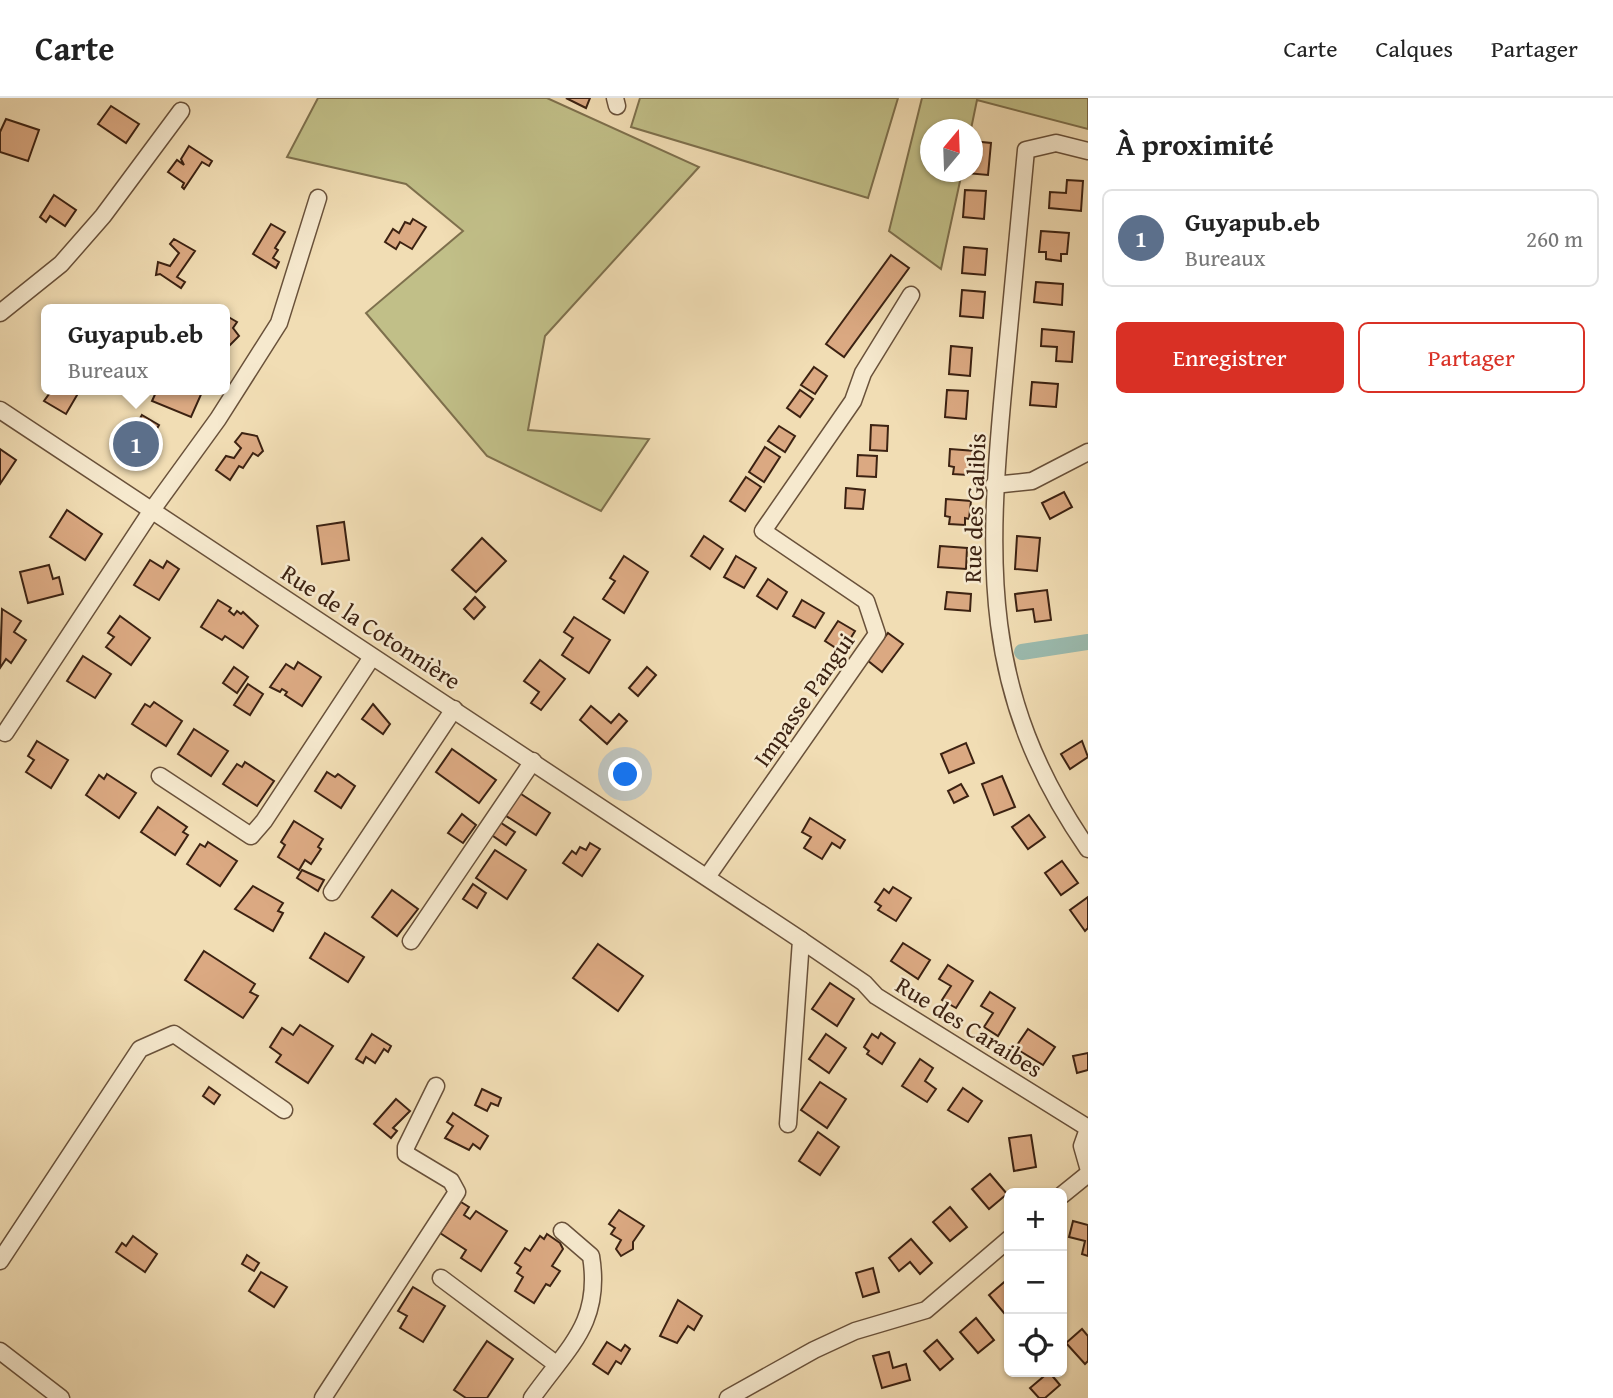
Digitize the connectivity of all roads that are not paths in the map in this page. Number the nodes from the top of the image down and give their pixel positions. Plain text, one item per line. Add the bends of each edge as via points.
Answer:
1 (181, 111) dead end
2 (1088, 151) edge
3 (318, 198) dead end
4 (911, 295) dead end
5 (0, 313) edge
6 (0, 410) edge
7 (1088, 452) edge
8 (995, 485) junction
9 (152, 510) junction
10 (372, 657) junction
11 (454, 709) junction
12 (5, 733) dead end
13 (533, 761) junction
14 (160, 776) dead end
15 (1088, 849) edge
16 (713, 880) junction
17 (332, 892) dead end
18 (801, 940) junction
19 (411, 941) dead end
20 (436, 1086) dead end
21 (284, 1110) dead end
22 (788, 1124) dead end
23 (1088, 1129) edge
24 (1088, 1167) edge
25 (1088, 1174) edge
26 (1067, 1191) edge
27 (562, 1231) dead end
28 (1004, 1243) edge
29 (0, 1261) edge
30 (441, 1278) dead end
31 (0, 1352) edge
32 (556, 1364) junction
33 (61, 1398) edge
34 (323, 1398) edge
35 (533, 1398) edge
36 (728, 1398) edge

1 - 5 street via 61,264
2 - 8 street, Rue des Galibis via 1056,143 1026,150
3 - 9 street via 279,323
4 - 16 street, Impasse Pangui via 863,373 853,401 763,531 866,601 877,634
6 - 9 street, Rue de la Cotonnière
7 - 8 street via 1032,481
8 - 15 street, Rue des Galibis via 992,564 1006,666 1027,741
9 - 10 street, Rue de la Cotonnière
9 - 12 street
10 - 11 street, Rue de la Cotonnière
10 - 14 street via 251,835
11 - 13 street, Rue de la Cotonnière
11 - 17 street
13 - 16 street, Rue de la Cotonnière
13 - 19 street
16 - 18 street, Rue de la Cotonnière
18 - 22 street
18 - 23 street, Rue des Caraibes via 876,996
20 - 34 street via 406,1147 407,1154 451,1181 457,1192
21 - 29 street via 174,1034 140,1049
23 - 24 street via 1082,1146
25 - 26 street
27 - 32 street via 591,1256 594,1299 586,1324
28 - 36 street via 926,1310 855,1331
30 - 32 street
31 - 33 street
32 - 35 street

